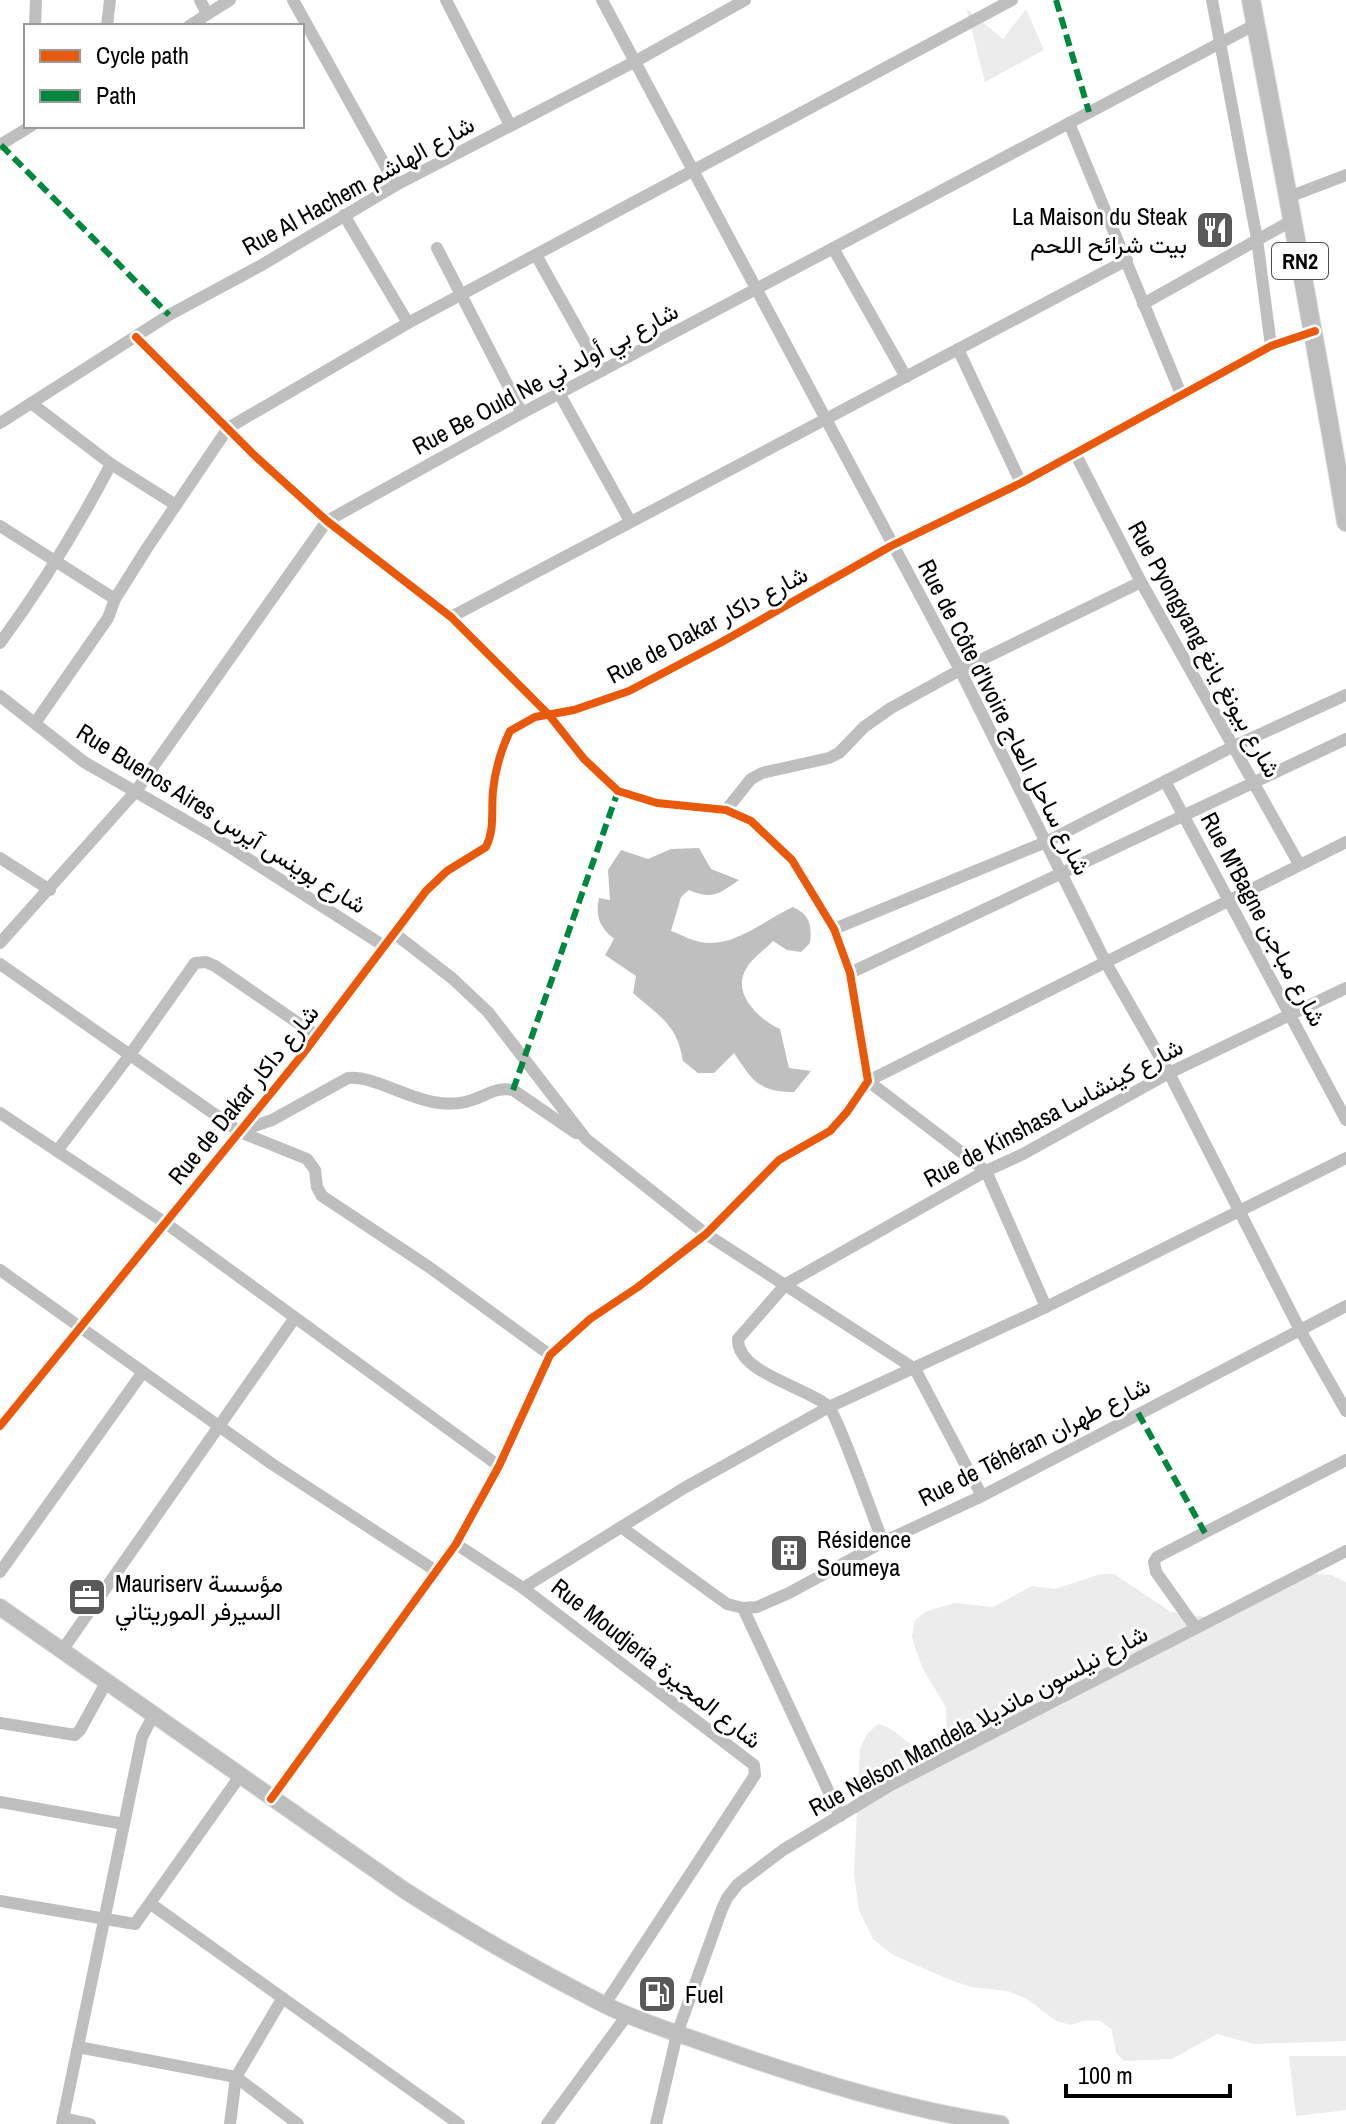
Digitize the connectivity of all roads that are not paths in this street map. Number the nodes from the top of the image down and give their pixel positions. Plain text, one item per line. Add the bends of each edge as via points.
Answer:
1 (36, 0) edge
2 (110, 0) edge
3 (200, 0) edge
4 (230, 0) edge
5 (293, 0) edge
6 (446, 0) edge
7 (602, 0) edge
8 (745, 0) edge
9 (1012, 0) edge
10 (1212, 0) edge
11 (1251, 0) edge
12 (207, 14) junction
13 (35, 24) edge
14 (107, 24) edge
15 (192, 24) edge
16 (1256, 24) junction
17 (1221, 43) junction
18 (636, 61) junction
19 (1069, 123) junction
20 (510, 125) junction
21 (28, 128) edge
22 (0, 145) edge
23 (694, 170) junction
24 (1346, 175) edge
25 (396, 185) junction
26 (1286, 198) junction
27 (344, 215) junction
28 (1291, 221) junction
29 (1257, 239) junction
30 (437, 248) dead end
31 (833, 248) junction
32 (536, 255) junction
33 (1127, 260) junction
34 (758, 289) junction
35 (461, 295) junction
36 (1143, 304) junction
37 (408, 323) junction
38 (1315, 331) junction
39 (136, 337) junction
40 (1271, 346) junction
41 (958, 349) junction
42 (601, 371) junction
43 (906, 377) junction
44 (559, 393) junction
45 (1181, 394) junction
46 (31, 403) junction
47 (522, 413) junction
48 (825, 420) junction
49 (0, 423) edge
50 (228, 428) junction
51 (1075, 453) junction
52 (111, 464) junction
53 (1021, 483) junction
54 (176, 505) junction
55 (327, 521) junction
56 (630, 521) junction
57 (1346, 522) edge
58 (0, 526) edge
59 (891, 546) junction
60 (56, 562) junction
61 (1141, 582) junction
62 (115, 599) junction
63 (451, 617) junction
64 (0, 643) edge
65 (960, 670) junction
66 (1346, 695) edge
67 (0, 696) edge
68 (549, 715) junction
69 (35, 723) junction
70 (1346, 739) edge
71 (1232, 747) junction
72 (1165, 781) junction
73 (1253, 783) junction
74 (136, 791) junction
75 (726, 810) junction
76 (1185, 816) junction
77 (1046, 842) junction
78 (1346, 842) edge
79 (0, 858) edge
80 (1299, 864) junction
81 (1062, 874) junction
82 (50, 890) junction
83 (1229, 902) junction
84 (834, 929) junction
85 (394, 933) junction
86 (0, 943) edge
87 (384, 946) junction
88 (1106, 963) junction
89 (0, 964) edge
90 (850, 973) junction
91 (1346, 988) edge
92 (1291, 1016) junction
93 (317, 1036) junction
94 (129, 1056) junction
95 (1169, 1073) junction
96 (868, 1081) junction
97 (0, 1113) edge
98 (1346, 1120) edge
99 (16, 1125) junction
100 (0, 1132) edge
101 (240, 1132) junction
102 (586, 1139) junction
103 (57, 1151) junction
104 (1346, 1158) edge
105 (986, 1171) junction
106 (1241, 1211) junction
107 (164, 1222) junction
108 (706, 1234) junction
109 (0, 1270) edge
110 (786, 1284) junction
111 (1346, 1306) edge
112 (1046, 1307) junction
113 (294, 1319) junction
114 (78, 1327) junction
115 (1300, 1330) junction
116 (550, 1355) junction
117 (915, 1369) junction
118 (143, 1372) junction
119 (829, 1407) junction
120 (1346, 1411) edge
121 (3, 1418) edge
122 (218, 1425) junction
123 (1346, 1460) edge
124 (499, 1466) junction
125 (982, 1496) junction
126 (621, 1527) junction
127 (883, 1542) junction
128 (456, 1544) junction
129 (1346, 1551) edge
130 (436, 1571) junction
131 (0, 1572) edge
132 (523, 1588) junction
133 (0, 1607) edge
134 (743, 1608) junction
135 (1195, 1627) junction
136 (61, 1652) junction
137 (106, 1683) junction
138 (153, 1716) junction
139 (0, 1723) edge
140 (240, 1776) junction
141 (271, 1799) junction
142 (0, 1802) edge
143 (840, 1816) junction
144 (124, 1824) junction
145 (0, 1901) edge
146 (151, 1904) junction
147 (104, 1919) junction
148 (282, 1999) junction
149 (605, 2004) junction
150 (628, 2014) junction
151 (677, 2034) junction
152 (78, 2047) junction
153 (236, 2077) junction
154 (63, 2121) edge
155 (90, 2124) edge
156 (230, 2124) edge
157 (298, 2124) edge
158 (459, 2124) edge
159 (547, 2124) edge
160 (656, 2124) edge
161 (1001, 2124) edge

1 - 13 street
2 - 14 street
3 - 12 street
4 - 12 street
5 - 25 street
6 - 20 street
7 - 18 street, Rue de Côte d'Ivoire شارع ساحل العاج
8 - 18 street, Rue Al Hachem شارع الهاشم
9 - 23 street
10 - 17 street
11 - 16 highway, RN2
12 - 15 street
16 - 17 street, Rue Be Ould Ne شارع بي أولد ني
16 - 26 highway, RN2
17 - 19 street, Rue Be Ould Ne شارع بي أولد ني
17 - 29 street
18 - 20 street, Rue Al Hachem شارع الهاشم
18 - 23 street, Rue de Côte d'Ivoire شارع ساحل العاج
19 - 31 street, Rue Be Ould Ne شارع بي أولد ني
19 - 33 street
20 - 25 street, Rue Al Hachem شارع الهاشم
21 - 22 street
23 - 32 street
23 - 34 street, Rue de Côte d'Ivoire شارع ساحل العاج
24 - 26 street
25 - 27 street, Rue Al Hachem شارع الهاشم
26 - 28 highway, RN2
27 - 37 street
27 - 39 street, Rue Al Hachem شارع الهاشم
28 - 29 street
28 - 38 highway, RN2
29 - 36 street
29 - 40 street
30 - 35 street
31 - 34 street, Rue Be Ould Ne شارع بي أولد ني
31 - 43 street
32 - 35 street
32 - 42 street
33 - 36 street
33 - 41 street
34 - 42 street, Rue Be Ould Ne شارع بي أولد ني
34 - 48 street, Rue de Côte d'Ivoire شارع ساحل العاج
35 - 37 street
35 - 47 street
36 - 45 street
37 - 50 street
38 - 40 street, Rue de Dakar شارع داكار
38 - 57 highway, RN2
39 - 46 street, Rue Al Hachem شارع الهاشم
39 - 50 street
40 - 45 street, Rue de Dakar شارع داكار
41 - 43 street
41 - 53 street
42 - 44 street, Rue Be Ould Ne شارع بي أولد ني
43 - 48 street
44 - 47 street, Rue Be Ould Ne شارع بي أولد ني
44 - 56 street
45 - 51 street, Rue de Dakar شارع داكار
46 - 49 street, Rue Al Hachem شارع الهاشم
46 - 52 street
47 - 55 street, Rue Be Ould Ne شارع بي أولد ني
48 - 56 street
48 - 59 street, Rue de Côte d'Ivoire شارع ساحل العاج
50 - 54 street
50 - 55 street
51 - 53 street, Rue de Dakar شارع داكار
51 - 61 street, Rue Pyongyang شارع بيونغ يانغ
52 - 54 street
52 - 60 street
53 - 59 street, Rue de Dakar شارع داكار
54 - 62 street
55 - 63 street
55 - 74 street, Rue Be Ould Ne شارع بي أولد ني
56 - 63 street
58 - 60 street
59 - 65 street, Rue de Côte d'Ivoire شارع ساحل العاج
59 - 68 street, Rue de Dakar شارع داكار via 629,691
60 - 62 street
60 - 64 street
61 - 65 street
61 - 71 street, Rue Pyongyang شارع بيونغ يانغ
62 - 69 street via 108,618
63 - 68 street
65 - 75 street via 891,708 839,753 751,779
65 - 77 street, Rue de Côte d'Ivoire شارع ساحل العاج
66 - 71 street
67 - 69 street, Rue Buenos Aires شارع بوينس آيرس
68 - 75 street via 618,791 657,803
68 - 85 street, Rue de Dakar شارع داكار via 510,731 497,764 493,825 486,847 447,871
69 - 74 street, Rue Buenos Aires شارع بوينس آيرس via 84,762
70 - 73 street
71 - 72 street
71 - 73 street, Rue Pyongyang شارع بيونغ يانغ
72 - 76 street, Rue M'Bagne شارع مباجن
72 - 77 street
73 - 76 street
73 - 80 street, Rue Pyongyang شارع بيونغ يانغ
74 - 82 street, Rue Be Ould Ne شارع بي أولد ني
74 - 87 street, Rue Buenos Aires شارع بوينس آيرس
75 - 84 street via 751,821 792,860
76 - 81 street
76 - 83 street, Rue M'Bagne شارع مباجن
77 - 81 street, Rue de Côte d'Ivoire شارع ساحل العاج
77 - 84 street
78 - 80 street
79 - 82 street
80 - 83 street
81 - 88 street, Rue de Côte d'Ivoire شارع ساحل العاج
81 - 90 street
82 - 86 street, Rue Be Ould Ne شارع بي أولد ني
83 - 88 street
83 - 92 street, Rue M'Bagne شارع مباجن
84 - 90 street
85 - 87 street, Rue de Dakar شارع داكار
85 - 102 street via 488,1012
87 - 93 street, Rue de Dakar شارع داكار
88 - 95 street, Rue de Côte d'Ivoire شارع ساحل العاج
88 - 96 street
89 - 94 street
90 - 96 street
91 - 92 street, Rue de Kinshasa شارع كينشاسا
92 - 95 street, Rue de Kinshasa شارع كينشاسا
92 - 98 street, Rue M'Bagne شارع مباجن
93 - 94 street via 200,961
93 - 101 street, Rue de Dakar شارع داكار
94 - 101 street
94 - 103 street
95 - 105 street, Rue de Kinshasa شارع كينشاسا
95 - 106 street, Rue de Côte d'Ivoire شارع ساحل العاج
96 - 105 street
96 - 108 street via 840,1122 779,1160
97 - 99 street
99 - 100 street
99 - 103 street
101 - 102 street via 356,1077 437,1103 462,1103 502,1088 513,1090
101 - 107 street, Rue de Dakar شارع داكار
101 - 116 street via 307,1159 322,1196
102 - 108 street
103 - 107 street
104 - 106 street
105 - 110 street, Rue de Kinshasa شارع كينشاسا
105 - 112 street
106 - 112 street
106 - 115 street, Rue de Côte d'Ivoire شارع ساحل العاج
107 - 113 street
107 - 114 street, Rue de Dakar شارع داكار
108 - 110 street
108 - 116 street
109 - 114 street
110 - 117 street
110 - 119 street, Rue de Kinshasa شارع كينشاسا via 738,1339 739,1349 756,1367
111 - 115 street, Rue de Téhéran شارع طهران
112 - 117 street
113 - 122 street
113 - 124 street
114 - 118 street
114 - 121 street, Rue de Dakar شارع داكار
115 - 120 street, Rue de Côte d'Ivoire شارع ساحل العاج
115 - 125 street, Rue de Téhéran شارع طهران
116 - 124 street
117 - 119 street
117 - 125 street
118 - 122 street
118 - 131 street
119 - 126 street
119 - 127 street
122 - 130 street
122 - 136 street
123 - 135 street via 1157,1557 1156,1572
124 - 128 street
125 - 127 street, Rue de Téhéran شارع طهران
126 - 132 street
126 - 134 street via 727,1604
127 - 134 street, Rue de Téhéran شارع طهران via 789,1593
128 - 130 street
128 - 132 street, Rue Moudjeria شارع المجيرة
129 - 135 street, Rue Nelson Mandela شارع نيلسون مانديلا
130 - 141 street
132 - 149 street, Rue Moudjeria شارع المجيرة via 755,1770
133 - 136 main road
134 - 143 street
135 - 143 street, Rue Nelson Mandela شارع نيلسون مانديلا
136 - 137 main road
137 - 138 main road
137 - 139 street via 75,1735
138 - 140 main road
138 - 144 street via 142,1737
140 - 141 main road
140 - 146 street
141 - 149 main road via 469,1932
142 - 144 street
143 - 151 street, Rue Nelson Mandela شارع نيلسون مانديلا via 783,1850 727,1898
144 - 147 street
145 - 147 street
146 - 147 street via 135,1924
146 - 148 street
147 - 152 street
148 - 153 street
148 - 158 street
149 - 150 main road
150 - 151 main road
150 - 159 street
151 - 160 street, Rue Nelson Mandela شارع نيلسون مانديلا
151 - 161 main road via 881,2099
152 - 153 street
152 - 154 street
153 - 156 street
153 - 157 street
154 - 155 street

